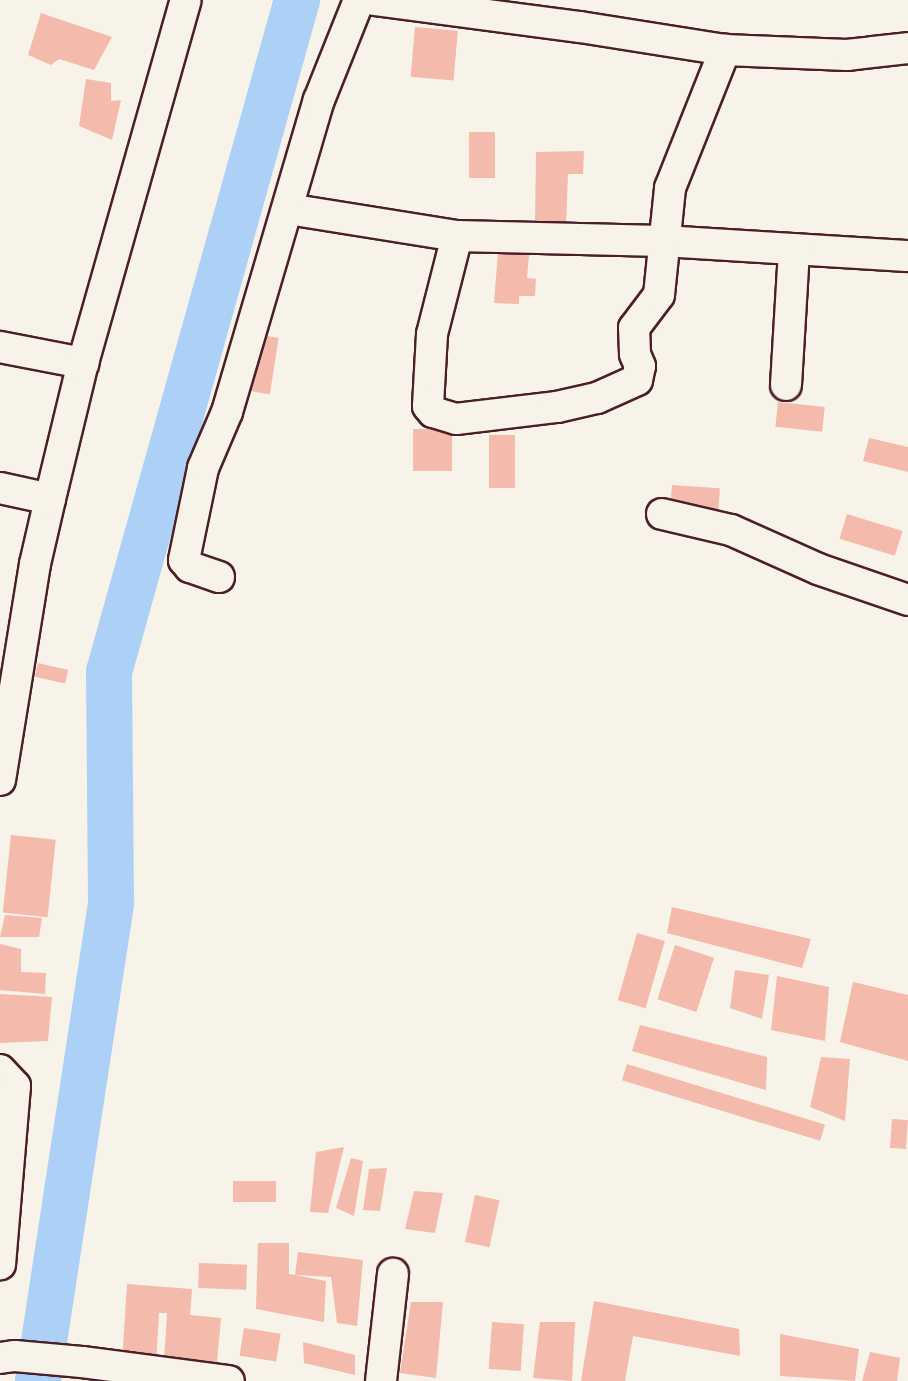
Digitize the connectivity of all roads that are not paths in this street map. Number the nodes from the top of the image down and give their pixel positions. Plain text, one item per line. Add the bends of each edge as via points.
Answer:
1 (186, 0) edge
2 (359, 0) edge
3 (374, 0) edge
4 (908, 48) edge
5 (725, 50) junction
6 (288, 209) junction
7 (457, 236) junction
8 (662, 241) junction
9 (794, 249) junction
10 (908, 256) edge
11 (0, 347) edge
12 (83, 363) junction
13 (786, 385) dead end
14 (0, 488) edge
15 (50, 499) junction
16 (662, 514) dead end
17 (219, 577) dead end
18 (908, 600) edge
19 (0, 780) edge
20 (0, 1070) edge
21 (0, 1264) edge
22 (393, 1274) dead end
23 (8, 1357) edge
24 (97, 1369) edge
25 (229, 1381) edge
26 (381, 1381) edge

1 - 12 street
2 - 6 street via 319,100
3 - 5 street
4 - 5 street via 847,55
5 - 8 street via 674,174
6 - 7 street
6 - 17 street via 227,412 203,468 184,556 190,567
7 - 8 street
7 - 8 street via 432,334 428,379 428,406 440,416 456,419 557,407 597,398 637,380 634,328 659,295
8 - 9 street
9 - 10 street
9 - 13 street
11 - 12 street
12 - 15 street
14 - 15 street
15 - 19 street
16 - 18 street via 731,530 818,569
20 - 21 street via 15,1086
22 - 26 street
23 - 24 street
24 - 25 street

